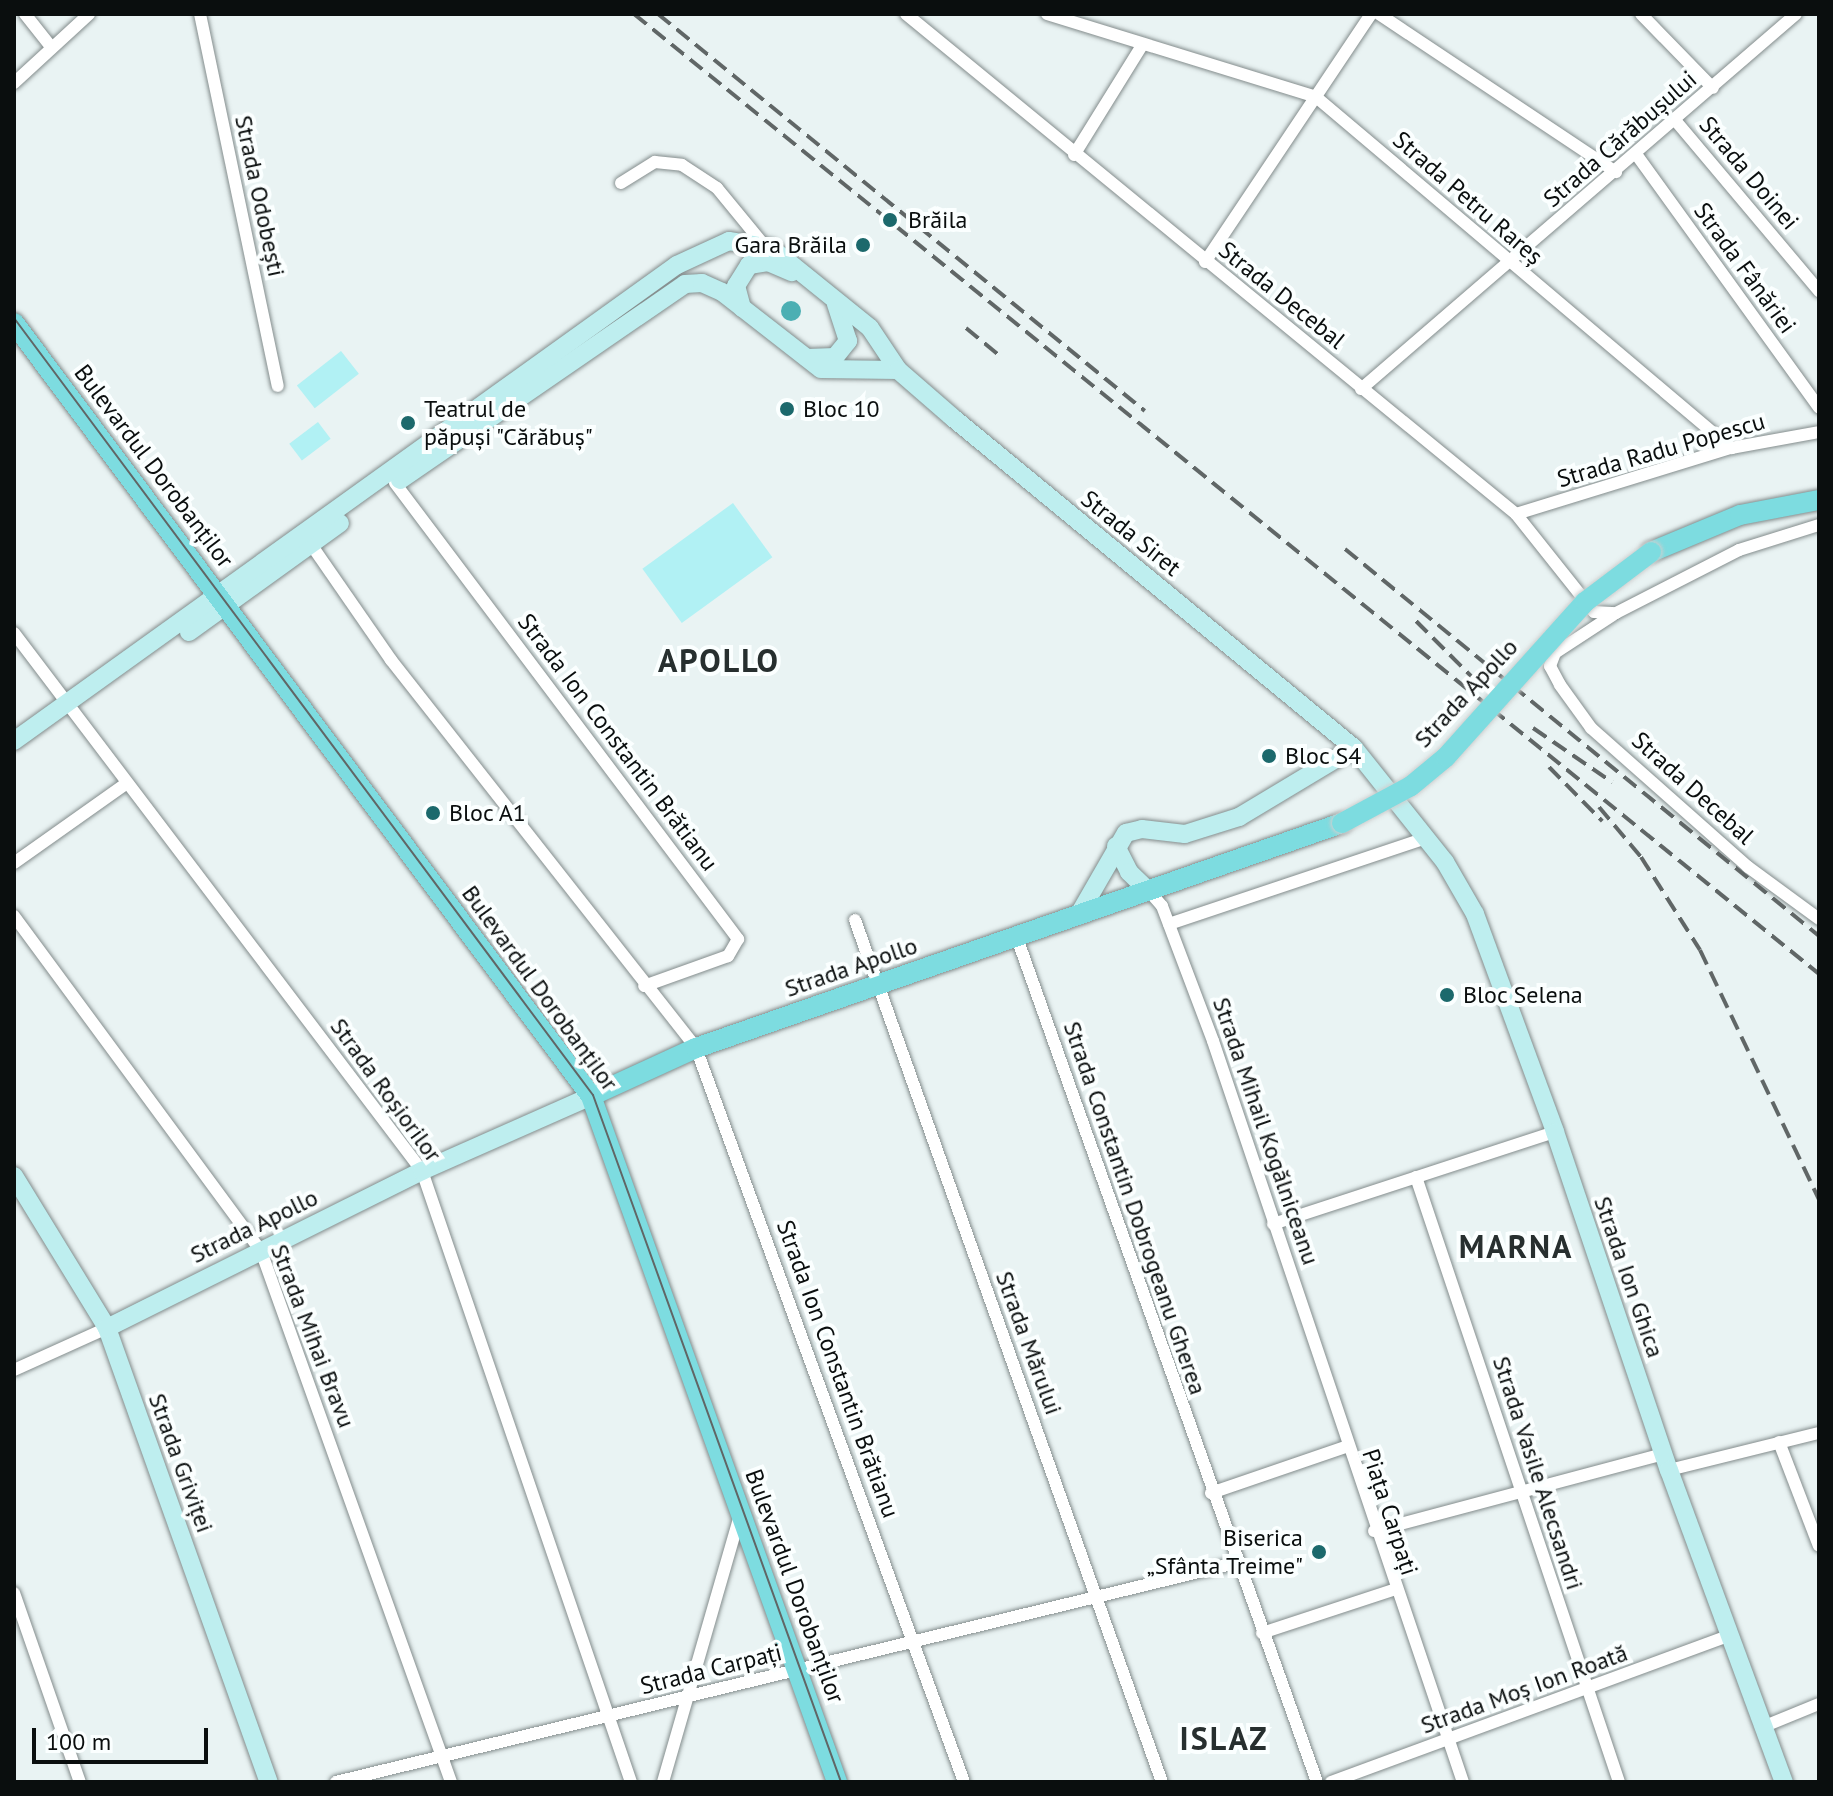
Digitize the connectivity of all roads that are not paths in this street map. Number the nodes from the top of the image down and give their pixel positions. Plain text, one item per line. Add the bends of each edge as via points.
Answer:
1 (25, 14) edge
2 (89, 14) edge
3 (200, 14) edge
4 (1047, 14) edge
5 (1371, 14) edge
6 (1379, 14) edge
7 (1641, 14) edge
8 (1796, 14) edge
9 (911, 15) edge
10 (1141, 47) junction
11 (52, 48) junction
12 (14, 83) edge
13 (1713, 88) junction
14 (1316, 97) junction
15 (1675, 120) junction
16 (1636, 154) junction
17 (1074, 155) junction
18 (1616, 172) junction
19 (621, 183) dead end
20 (763, 244) junction
21 (1205, 262) junction
22 (1509, 264) junction
23 (809, 279) junction
24 (1819, 291) edge
25 (835, 300) junction
26 (742, 308) junction
27 (14, 323) edge
28 (805, 357) junction
29 (898, 370) junction
30 (278, 386) dead end
31 (1361, 389) junction
32 (1819, 408) edge
33 (1819, 432) edge
34 (1731, 448) junction
35 (395, 483) junction
36 (1819, 500) edge
37 (1516, 514) junction
38 (1819, 525) edge
39 (308, 540) junction
40 (222, 601) junction
41 (1616, 613) junction
42 (14, 633) edge
43 (72, 707) junction
44 (14, 741) edge
45 (1354, 748) junction
46 (14, 756) edge
47 (127, 783) junction
48 (1400, 802) joint
49 (1426, 838) junction
50 (1116, 846) junction
51 (14, 863) edge
52 (1149, 891) junction
53 (14, 916) edge
54 (1078, 916) junction
55 (1819, 919) edge
56 (855, 920) dead end
57 (1169, 924) junction
58 (1017, 938) junction
59 (878, 985) junction
60 (644, 986) junction
61 (696, 1048) junction
62 (591, 1096) junction
63 (1555, 1132) junction
64 (422, 1171) junction
65 (14, 1176) edge
66 (1416, 1177) junction
67 (1273, 1224) junction
68 (261, 1251) junction
69 (107, 1328) junction
70 (14, 1370) edge
71 (1819, 1433) edge
72 (1779, 1442) junction
73 (1348, 1446) junction
74 (1667, 1462) junction
75 (1211, 1493) junction
76 (1521, 1494) junction
77 (741, 1513) junction
78 (1374, 1531) junction
79 (1819, 1546) edge
80 (1236, 1563) junction
81 (1396, 1589) junction
82 (14, 1593) edge
83 (1095, 1599) junction
84 (1262, 1633) junction
85 (1731, 1635) junction
86 (915, 1642) junction
87 (796, 1670) junction
88 (1587, 1692) junction
89 (686, 1698) junction
90 (1819, 1704) edge
91 (607, 1717) junction
92 (1765, 1726) junction
93 (1449, 1740) junction
94 (442, 1756) junction
95 (80, 1782) edge
96 (269, 1782) edge
97 (336, 1782) edge
98 (451, 1782) edge
99 (631, 1782) edge
100 (663, 1782) edge
101 (837, 1782) edge
102 (964, 1782) edge
103 (1162, 1782) edge
104 (1317, 1782) edge
105 (1331, 1782) edge
106 (1463, 1782) edge
107 (1619, 1782) edge
108 (1784, 1782) edge

1 - 11 street
2 - 11 street
3 - 30 street, Strada Odobești
4 - 10 street, Strada Petru Rareș
5 - 14 street
6 - 18 street
7 - 13 street
8 - 13 street, Strada Cărăbușului
9 - 17 street, Strada Decebal
10 - 14 street, Strada Petru Rareș
10 - 17 street
11 - 12 street
13 - 15 street, Strada Cărăbușului
14 - 21 street
14 - 22 street, Strada Petru Rareș
15 - 16 street, Strada Cărăbușului
15 - 24 street, Strada Doinei
16 - 18 street, Strada Cărăbușului
16 - 32 street, Strada Fânăriei
17 - 21 street, Strada Decebal
18 - 22 street, Strada Cărăbușului
19 - 20 street via 655,162 682,165 717,188
20 - 23 street, Strada Siret
20 - 39 street via 736,241 707,248 677,265
21 - 31 street, Strada Decebal
22 - 31 street, Strada Cărăbușului
22 - 34 street, Strada Petru Rareș
23 - 25 street, Strada Siret
23 - 26 street, Strada Siret via 768,262 749,265 736,286
25 - 28 street via 848,341 828,360
25 - 29 street, Strada Siret via 877,335
26 - 28 street
26 - 35 street via 708,285 677,288
27 - 40 main road, Bulevardul Dorobanților
28 - 29 street via 827,371 885,366
29 - 45 street, Strada Siret
31 - 37 street, Strada Decebal
33 - 34 street, Strada Radu Popescu
34 - 37 street, Strada Radu Popescu
35 - 39 street
35 - 60 street, Strada Ion Constantin Brătianu via 738,939 728,956
36 - 52 main road, Strada Apollo, bridge via 1721,521 1651,552 1585,602 1483,720 1429,771 1342,823
37 - 41 street, Strada Decebal via 1585,605 1601,614
38 - 41 street, Strada Decebal via 1739,550
39 - 40 street
39 - 60 street, Strada Ion Constantin Brătianu via 391,660
40 - 43 street
40 - 62 main road, Bulevardul Dorobanților
41 - 55 street, Strada Decebal via 1572,637 1555,653 1550,666 1560,685 1591,728 1778,892
42 - 43 street, Strada Roșiorilor
43 - 44 street
43 - 46 street
43 - 47 street, Strada Roșiorilor
45 - 48 street, Strada Siret
45 - 50 street via 1239,817 1185,834 1137,829
47 - 51 street
47 - 64 street, Strada Roșiorilor
48 - 49 street, Strada Ion Ghica
49 - 57 street
49 - 63 street, Strada Ion Ghica via 1475,914
50 - 52 street, Strada Mihail Kogălniceanu via 1129,872
50 - 54 street
52 - 54 main road, Strada Apollo
52 - 57 street, Strada Mihail Kogălniceanu
53 - 68 street, Strada Mihai Bravu
54 - 58 main road, Strada Apollo
56 - 59 street, Strada Mărului
57 - 67 street, Strada Mihail Kogălniceanu
58 - 59 main road, Strada Apollo
58 - 75 street, Strada Constantin Dobrogeanu Gherea
59 - 61 main road, Strada Apollo
59 - 83 street, Strada Mărului
60 - 61 street, Strada Ion Constantin Brătianu
61 - 62 main road, Strada Apollo
61 - 86 street, Strada Ion Constantin Brătianu
62 - 64 street, Strada Apollo
62 - 77 main road, Bulevardul Dorobanților
63 - 66 street
63 - 74 street, Strada Ion Ghica
64 - 68 street, Strada Apollo
64 - 91 street, Strada Roșiorilor
65 - 69 street, Strada Griviței
66 - 67 street
66 - 76 street, Strada Vasile Alecsandri
67 - 73 street, Strada Mihail Kogălniceanu
68 - 69 street, Strada Apollo
68 - 94 street, Strada Mihai Bravu
69 - 70 street, Strada Apollo
69 - 96 street, Strada Griviței
71 - 72 street
72 - 74 street
72 - 79 street
73 - 75 street, Piața Carpați
73 - 78 street, Piața Carpați
74 - 76 street
74 - 85 street, Strada Ion Ghica
75 - 80 street
76 - 78 street
76 - 88 street, Strada Vasile Alecsandri
77 - 87 main road, Bulevardul Dorobanților
77 - 89 street
78 - 81 street, Piața Carpați
80 - 83 street, Strada Carpați
80 - 84 street
81 - 84 street, Piața Carpați
81 - 93 street
82 - 95 street
83 - 86 street, Strada Carpați
83 - 103 street, Strada Mărului
84 - 104 street
85 - 88 street, Strada Moș Ion Roată
85 - 92 street, Strada Ion Ghica
86 - 87 street, Strada Carpați
86 - 102 street, Strada Ion Constantin Brătianu
87 - 89 street, Strada Carpați
87 - 101 main road, Bulevardul Dorobanților
88 - 93 street, Strada Moș Ion Roată
88 - 107 street, Strada Vasile Alecsandri
89 - 91 street, Strada Carpați
89 - 100 street
90 - 92 street
91 - 94 street, Strada Carpați
91 - 99 street, Strada Roșiorilor
92 - 108 street, Strada Ion Ghica
93 - 105 street, Strada Moș Ion Roată
93 - 106 street
94 - 97 street, Strada Carpați
94 - 98 street, Strada Mihai Bravu

